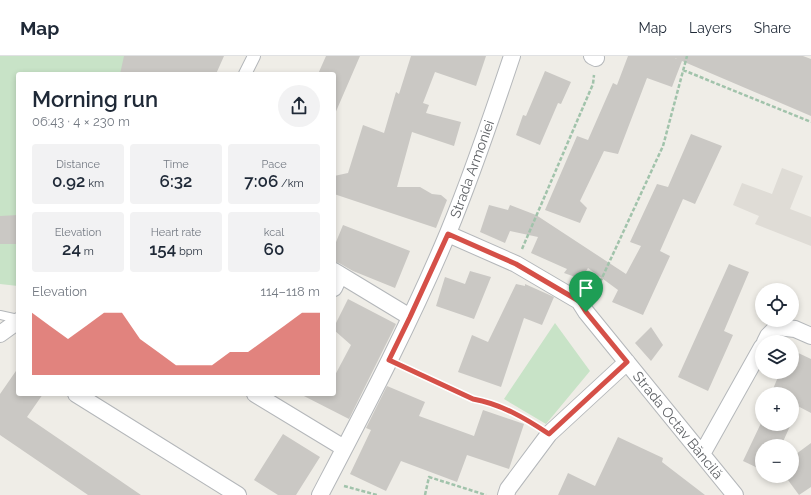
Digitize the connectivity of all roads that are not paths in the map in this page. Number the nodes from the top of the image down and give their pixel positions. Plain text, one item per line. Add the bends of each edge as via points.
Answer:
1 (254, 56) edge
2 (512, 56) edge
3 (246, 72) edge
4 (448, 234) junction
5 (336, 278) edge
6 (0, 315) edge
7 (410, 317) junction
8 (16, 319) edge
9 (16, 322) edge
10 (0, 334) edge
11 (769, 335) edge
12 (811, 336) edge
13 (755, 359) edge
14 (627, 362) junction
15 (79, 396) edge
16 (258, 396) edge
17 (344, 448) junction
18 (702, 454) junction
19 (324, 488) edge
20 (238, 495) edge
21 (506, 495) edge
22 (736, 495) edge

1 - 3 street
2 - 4 street, Strada Armoniei
4 - 7 street, Strada Armoniei
4 - 14 street, Strada Octav Băncilă via 516,264 579,301
5 - 7 street
6 - 8 lane
7 - 17 street, Strada Armoniei
9 - 10 street
11 - 12 street via 777,327 795,329
13 - 18 street
14 - 18 street, Strada Octav Băncilă
14 - 21 street via 549,434
15 - 20 street
16 - 17 street
17 - 19 street, Strada Armoniei
18 - 22 street, Strada Octav Băncilă

